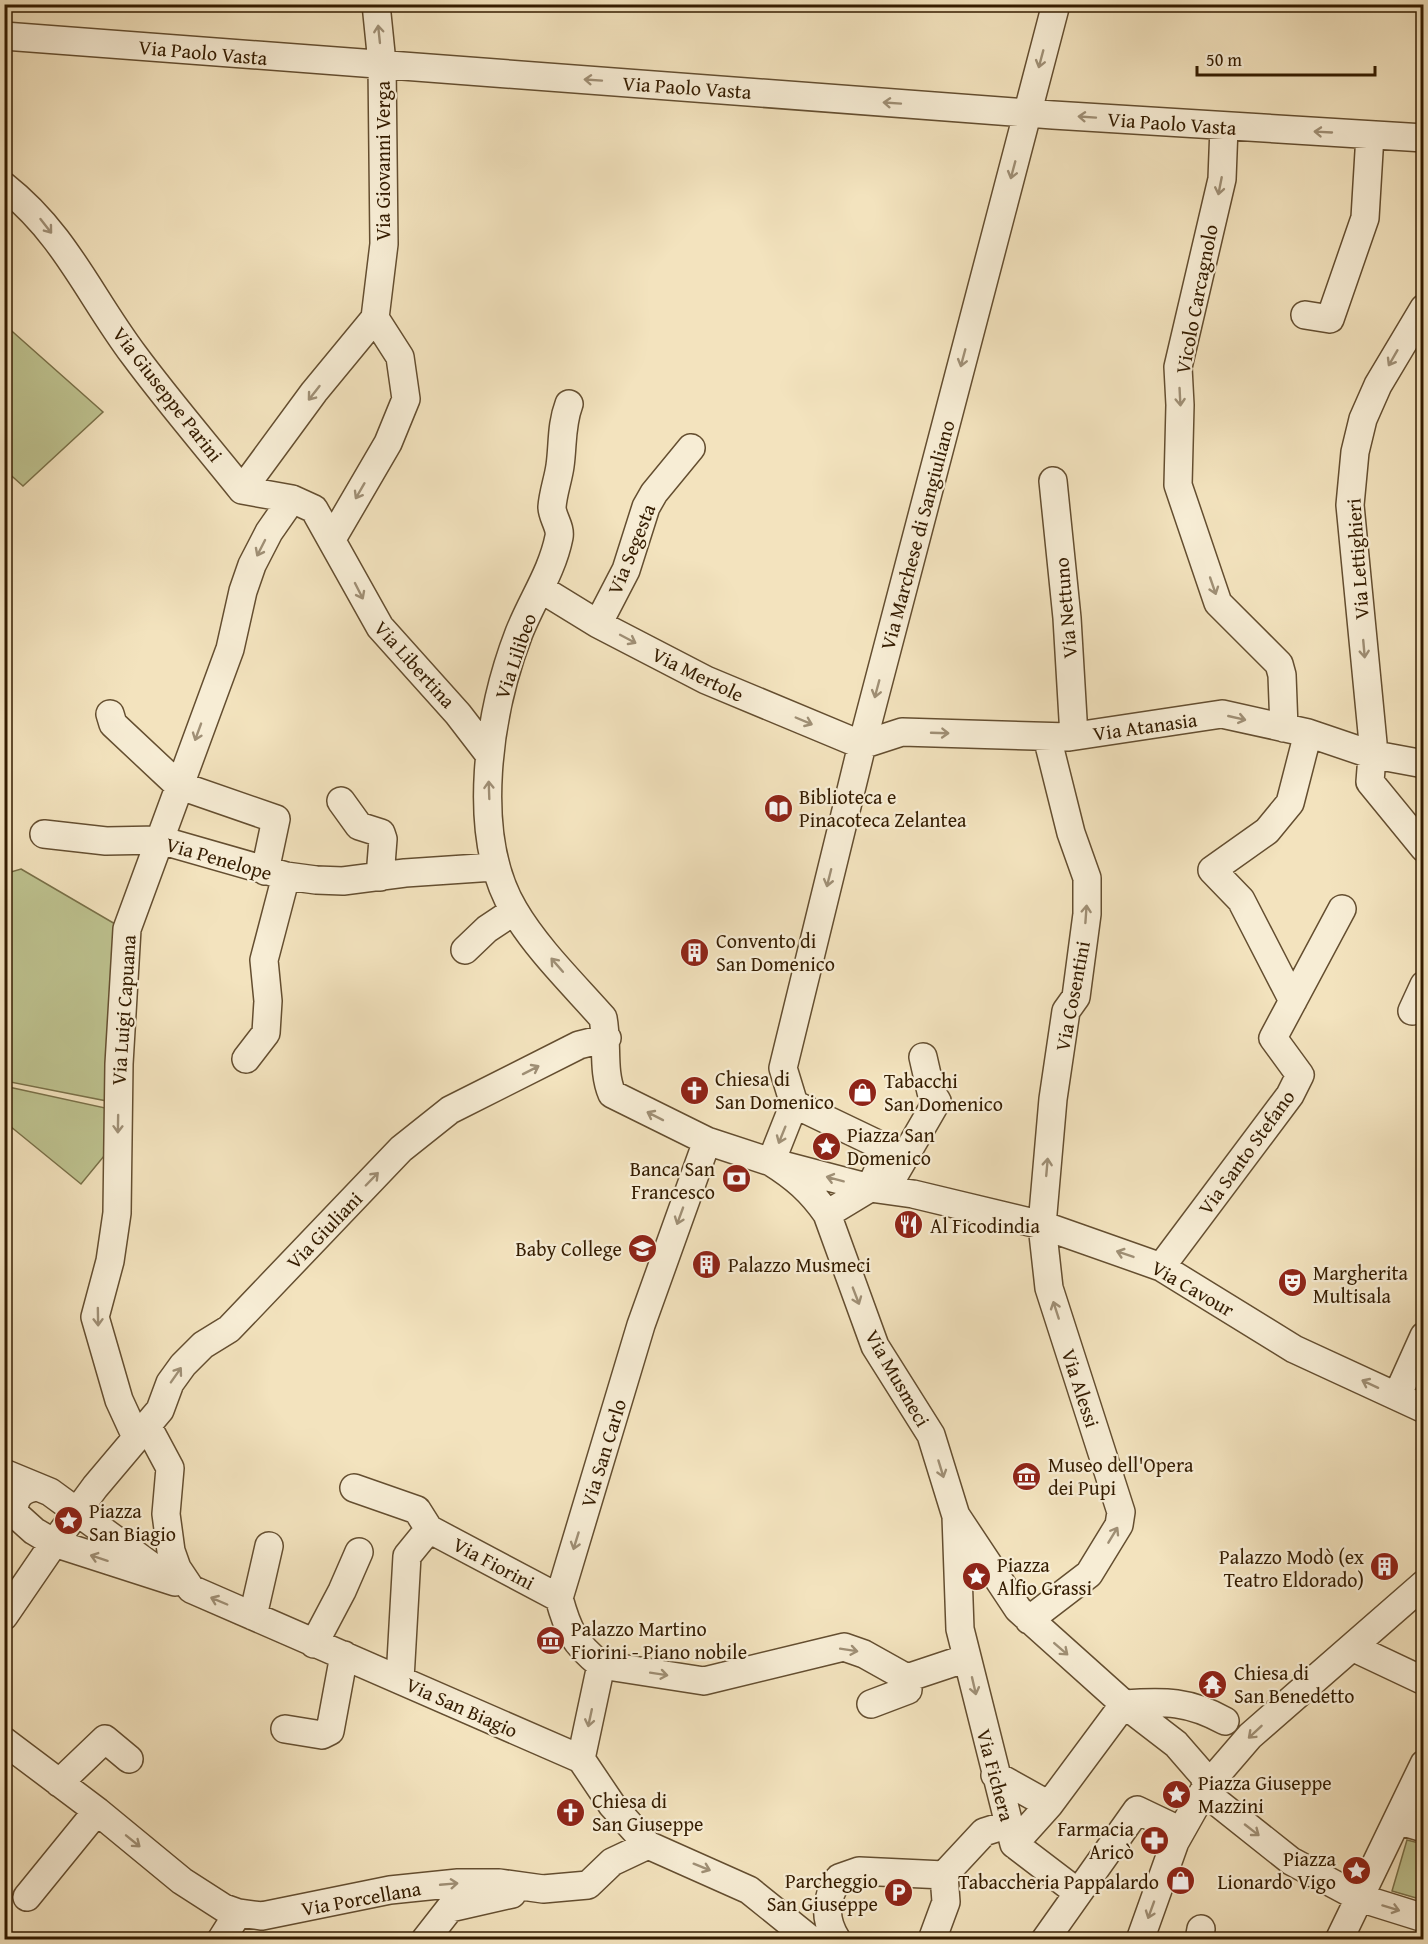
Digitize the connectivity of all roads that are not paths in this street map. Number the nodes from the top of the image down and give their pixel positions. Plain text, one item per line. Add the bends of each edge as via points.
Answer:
1 (376, 4) edge
2 (1056, 4) edge
3 (4, 36) edge
4 (382, 63) junction
5 (1028, 113) junction
6 (1224, 127) junction
7 (1370, 135) junction
8 (1424, 138) edge
9 (4, 186) edge
10 (1424, 308) edge
11 (1305, 315) dead end
12 (375, 318) junction
13 (569, 404) dead end
14 (691, 448) dead end
15 (1053, 481) dead end
16 (242, 490) junction
17 (292, 499) junction
18 (332, 539) junction
19 (541, 589) junction
20 (598, 624) junction
21 (110, 714) dead end
22 (1296, 731) junction
23 (1047, 736) junction
24 (1074, 736) junction
25 (862, 745) junction
26 (488, 753) junction
27 (1370, 754) junction
28 (1424, 764) edge
29 (178, 785) junction
30 (340, 801) dead end
31 (44, 834) dead end
32 (159, 840) junction
33 (1424, 848) edge
34 (494, 867) junction
35 (275, 873) junction
36 (380, 877) junction
37 (1342, 909) dead end
38 (514, 911) junction
39 (465, 950) dead end
40 (1424, 985) edge
41 (1293, 1001) junction
42 (1412, 1011) dead end
43 (607, 1038) junction
44 (923, 1057) dead end
45 (246, 1059) dead end
46 (794, 1104) junction
47 (707, 1141) junction
48 (771, 1162) junction
49 (877, 1189) junction
50 (827, 1215) junction
51 (1042, 1225) junction
52 (1161, 1267) junction
53 (1424, 1336) edge
54 (1397, 1396) junction
55 (1424, 1409) edge
56 (141, 1431) junction
57 (4, 1473) edge
58 (37, 1487) junction
59 (354, 1488) dead end
60 (9, 1508) edge
61 (78, 1511) junction
62 (956, 1516) junction
63 (429, 1529) junction
64 (54, 1543) junction
65 (269, 1546) dead end
66 (359, 1552) dead end
67 (183, 1586) junction
68 (1416, 1590) edge
69 (559, 1598) junction
70 (1024, 1615) junction
71 (4, 1616) edge
72 (253, 1616) junction
73 (314, 1644) junction
74 (1352, 1647) junction
75 (344, 1655) junction
76 (967, 1658) junction
77 (601, 1665) junction
78 (907, 1678) junction
79 (400, 1679) junction
80 (1424, 1681) edge
81 (871, 1704) dead end
82 (1125, 1704) junction
83 (1225, 1721) dead end
84 (285, 1729) dead end
85 (7, 1748) edge
86 (129, 1759) dead end
87 (581, 1759) junction
88 (1424, 1764) edge
89 (995, 1774) junction
90 (59, 1783) junction
91 (1212, 1787) junction
92 (1049, 1805) junction
93 (97, 1810) junction
94 (1399, 1814) junction
95 (1424, 1828) edge
96 (1011, 1834) junction
97 (1178, 1836) junction
98 (648, 1845) junction
99 (944, 1875) junction
100 (543, 1889) junction
101 (1077, 1892) junction
102 (27, 1897) dead end
103 (1360, 1898) junction
104 (238, 1913) junction
105 (1424, 1918) edge
106 (221, 1940) edge
107 (425, 1940) edge
108 (811, 1940) edge
109 (837, 1940) edge
110 (932, 1940) edge
111 (1045, 1940) edge
112 (1140, 1940) edge
113 (1339, 1940) edge

4 -> 1 street, Via Giovanni Verga
2 -> 5 street, Via Marchese di Sangiuliano
3 - 4 street, Via Paolo Vasta via 323,62
5 -> 4 street, Via Paolo Vasta
4 - 12 street, Via Giovanni Verga via 384,243
6 -> 5 street, Via Paolo Vasta
5 -> 25 street, Via Marchese di Sangiuliano
7 -> 6 street, Via Paolo Vasta
6 -> 22 street, Vicolo Carcagnolo via 1222,179 1178,367 1178,485 1218,603 1279,664
7 - 8 street, Via Paolo Vasta
7 - 11 street via 1365,218 1330,319
9 -> 16 street, Via Giuseppe Parini via 32,207 74,261 133,354
10 -> 27 street, Via Lettighieri via 1378,385 1363,419 1355,452 1350,505 1373,743
12 -> 16 street
12 -> 18 street via 400,357 406,399 388,442
13 - 19 street, Via Lilibeo via 563,420 552,509 560,534
14 - 20 street, Via Segesta via 646,507 626,570
15 - 24 street, Via Nettuno
16 - 17 street
17 - 18 street via 314,509
17 -> 29 street, Via Luigi Capuana via 252,565 230,649
18 -> 26 street, Via Libertina via 380,627
19 - 20 street, Via Mertole
19 - 26 street, Via Lilibeo via 519,633
20 -> 25 street, Via Mertole via 706,680
21 - 29 street via 114,724
24 -> 22 street, Via Atanasia via 1222,714
22 - 27 street, Via Atanasia
22 - 41 street, Vicolo Carcagnolo via 1290,803 1267,831 1212,870 1241,900
23 - 24 street, Via Atanasia
25 -> 23 street, Via Atanasia via 902,732
51 -> 23 street, Via Cosentini via 1053,1099 1066,1011 1076,997 1087,914 1087,878 1071,833
25 -> 46 street, Via Marchese di Sangiuliano via 783,1068
34 -> 26 street, Via Lilibeo
27 - 28 street, Via Atanasia
27 - 33 street, Via Lettighieri via 1370,782
29 - 32 street, Via Luigi Capuana
29 - 35 street via 276,819
30 - 36 street via 359,826 381,833
31 - 32 street, Via Penelope via 106,841
32 - 35 street, Via Penelope
32 -> 56 street, Via Luigi Capuana via 128,929 119,1064 117,1213 110,1261 95,1317 119,1400
34 - 36 street, Via Penelope
34 - 38 street, Via Lilibeo
35 - 36 street, Via Penelope via 343,881
35 - 45 street, Via Penelope via 264,960 266,1033
37 - 41 street, Via Santo Stefano
38 - 39 street
43 -> 38 street, Via Lilibeo via 603,1018
40 - 42 street
41 - 52 street, Via Santo Stefano via 1273,1038 1300,1075 1258,1140
47 -> 43 street, Via Lilibeo via 612,1094 608,1083
56 -> 43 street, Via Giuliani via 160,1410 170,1383 183,1365 203,1345 229,1329 401,1149 450,1110 579,1045
44 - 49 street via 937,1101
46 -> 48 street
46 - 49 street via 888,1149
47 - 48 street
47 -> 69 street, Via San Carlo via 641,1325
49 -> 48 street, Via Cavour
48 - 50 street via 798,1179
49 - 50 street
49 - 51 street, Via Cavour
50 -> 62 street, Via Musmeci via 875,1346 931,1435
52 -> 51 street, Via Cavour
70 -> 51 street, Via Alessi via 1089,1574 1119,1525 1121,1512 1049,1288
54 -> 52 street, Via Cavour via 1294,1349
53 - 54 street
54 - 55 street, Via Cavour
56 - 61 street, Via Giuliani
56 - 67 street via 170,1468 166,1514 171,1551
57 - 58 street
58 - 60 street via 27,1488
58 - 61 street
59 - 63 street, Via Fiorini via 417,1510
60 - 64 street via 33,1531
61 - 64 street, Via Giuliani
61 - 67 street
62 - 70 street
62 - 76 street, Via Fichera via 960,1629
63 - 69 street, Via Fiorini
63 - 79 street, Via Fiorini via 407,1556
67 -> 64 street
64 - 71 street, Via Giuliani
65 - 72 street
66 - 73 street
72 -> 67 street, Via San Biagio
68 - 74 street
69 - 77 street via 567,1628 579,1647
70 -> 82 street
72 - 73 street, Via San Biagio
73 - 75 street, Via San Biagio
74 - 80 street
74 -> 91 street via 1251,1736
75 - 79 street, Via San Biagio
75 - 84 street via 330,1731 322,1735
76 - 78 street
76 -> 89 street, Via Fichera
77 -> 78 street via 704,1681 844,1647
77 -> 87 street
78 - 81 street via 908,1690
79 - 87 street, Via San Biagio
82 - 83 street via 1198,1706
82 - 91 street via 1176,1744
82 - 92 street
85 - 90 street, Via Porcellana
86 - 90 street via 105,1739
87 - 98 street via 612,1805
88 - 94 street
89 - 92 street
89 - 96 street, Via Fichera
90 - 93 street, Via Porcellana
91 - 97 street
91 -> 103 street via 1291,1861
92 - 96 street
93 - 102 street
93 -> 104 street, Via Porcellana via 182,1881
94 - 95 street
94 - 103 street
96 - 99 street via 984,1832
96 - 101 street, Via Fichera
97 - 101 street via 1137,1810
97 -> 112 street
98 - 100 street, Via Porcellana via 612,1862 588,1885
98 -> 108 street via 749,1890
99 - 109 street via 859,1872 839,1878 832,1888 826,1914 828,1927
99 - 110 street via 946,1902
104 -> 100 street, Via Porcellana via 262,1916 390,1890 458,1883 499,1882
100 - 107 street via 450,1908
101 - 111 street
103 -> 105 street
103 - 113 street
104 - 106 street

